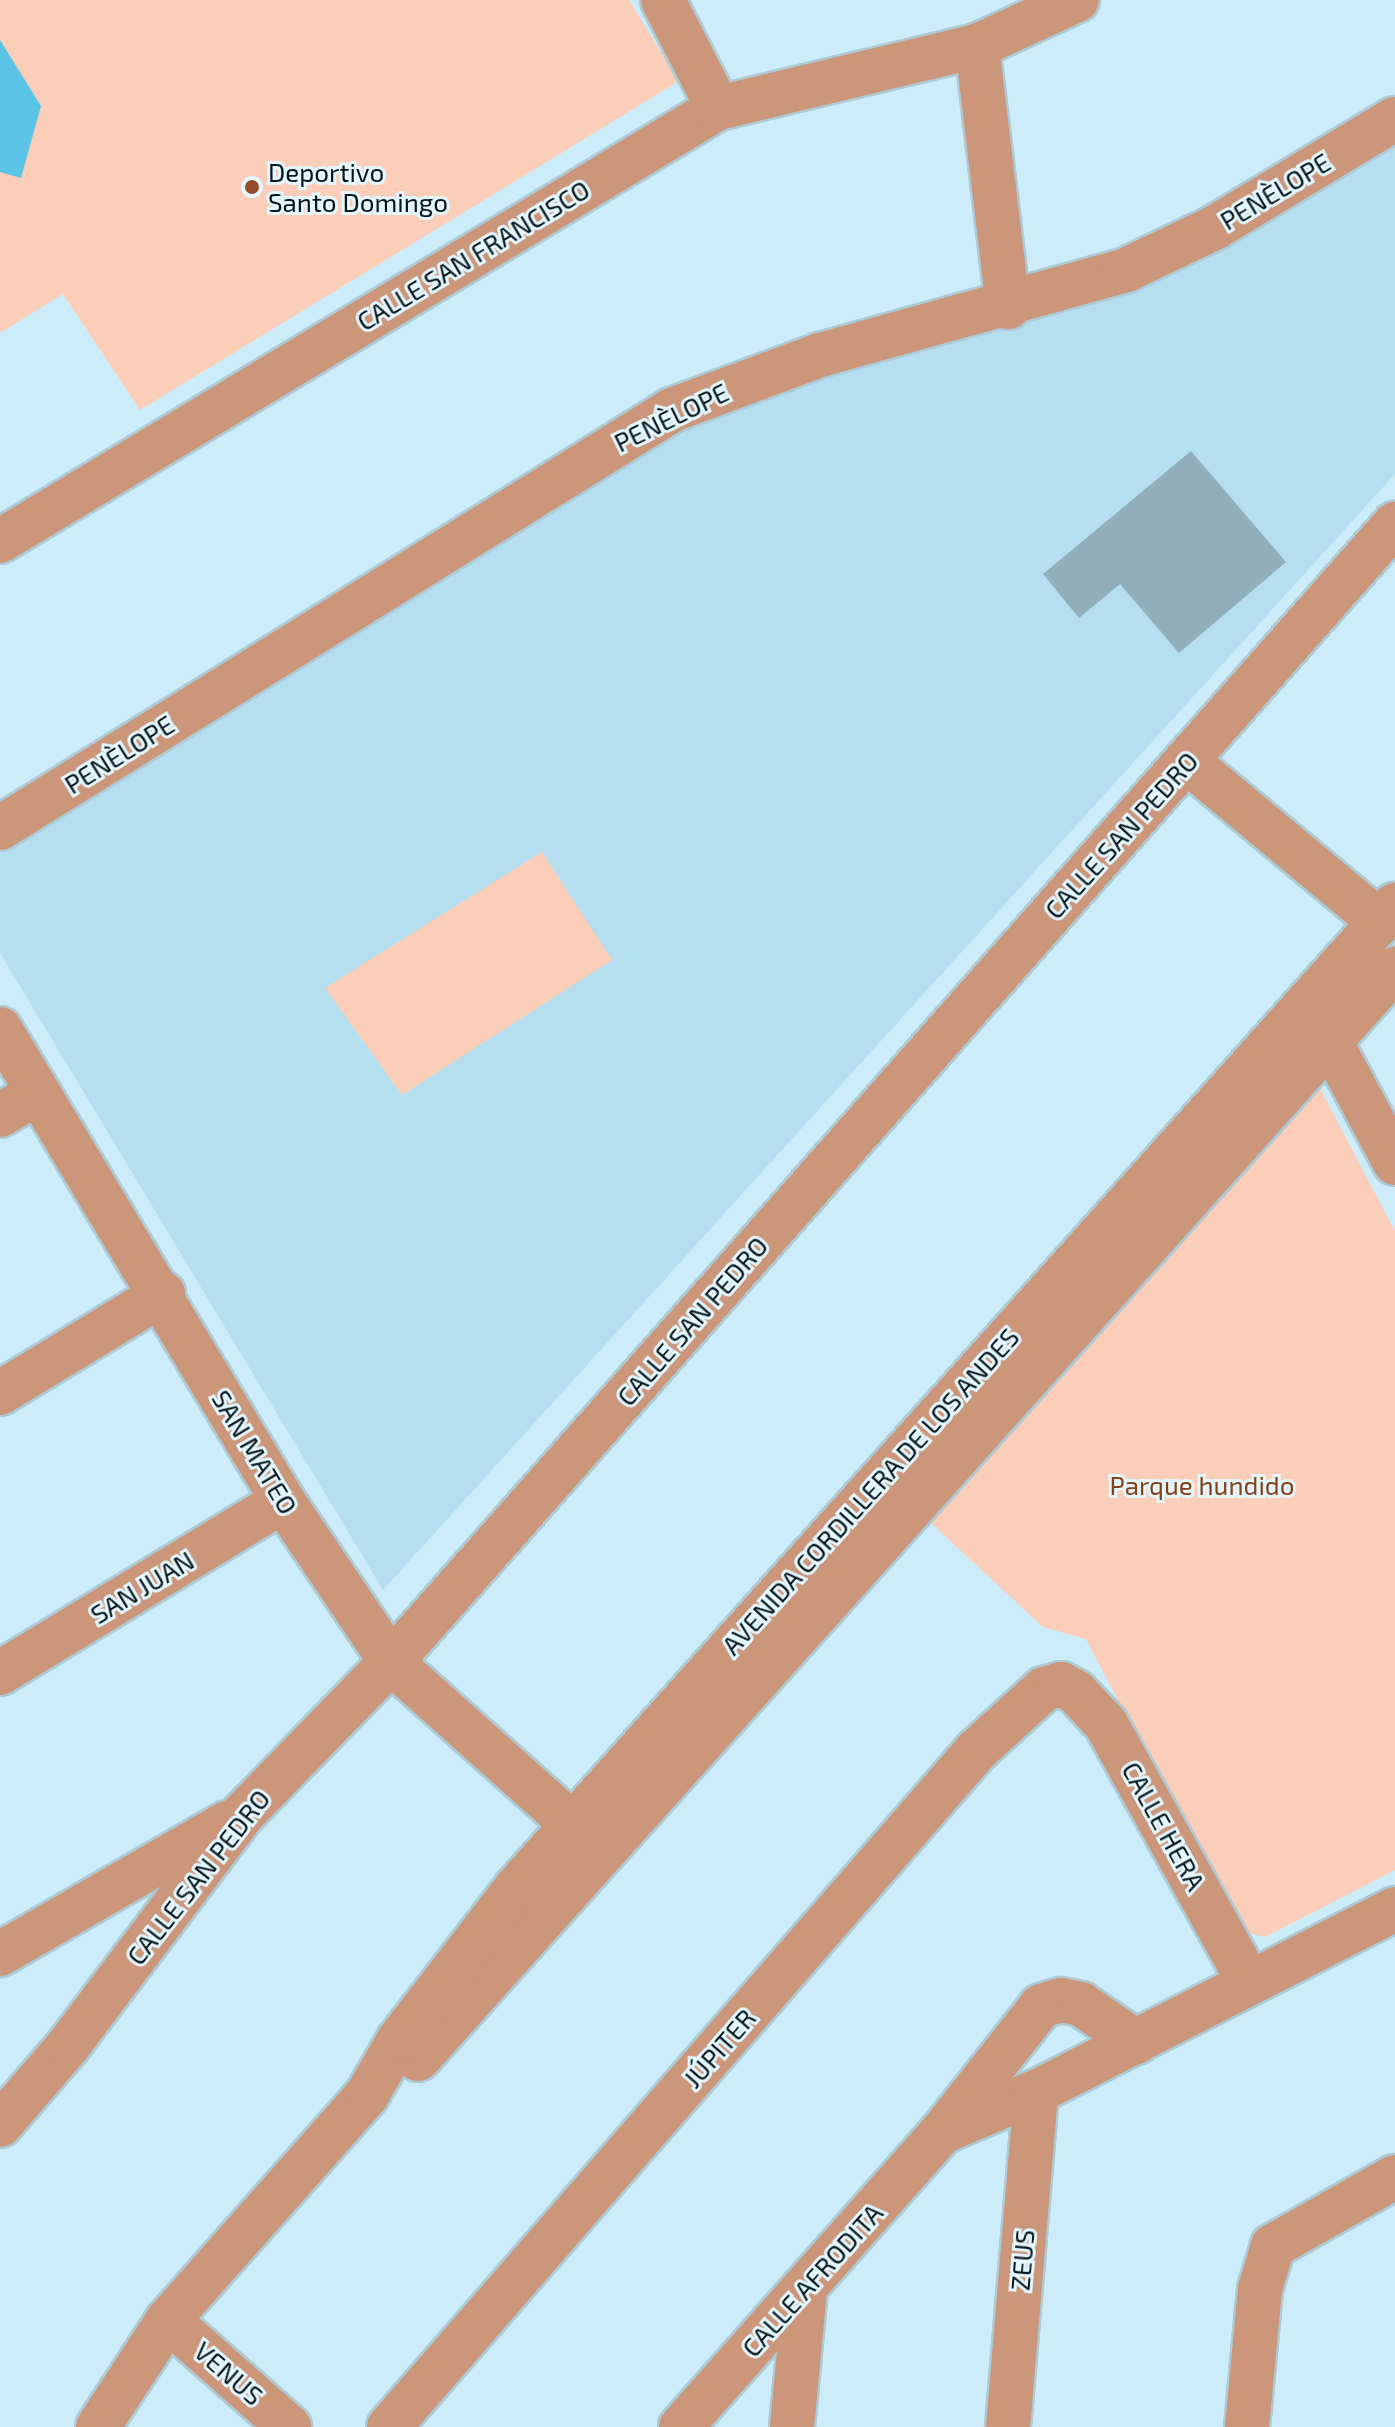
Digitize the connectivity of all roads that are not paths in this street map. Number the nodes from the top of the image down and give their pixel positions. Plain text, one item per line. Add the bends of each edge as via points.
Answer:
1 (663, 0) edge
2 (1077, 0) edge
3 (977, 46) junction
4 (718, 108) junction
5 (1395, 119) edge
6 (1008, 307) junction
7 (1395, 524) edge
8 (0, 541) edge
9 (1188, 762) junction
10 (0, 828) edge
11 (1387, 914) edge
12 (1395, 969) edge
13 (0, 1029) edge
14 (1331, 1043) junction
15 (38, 1093) junction
16 (0, 1115) edge
17 (1395, 1163) edge
18 (163, 1294) junction
19 (0, 1393) edge
20 (283, 1501) junction
21 (391, 1662) junction
22 (0, 1673) edge
23 (1061, 1684) joint
24 (242, 1815) junction
25 (572, 1824) junction
26 (1392, 1918) edge
27 (0, 1954) edge
28 (1249, 1982) junction
29 (1136, 2042) junction
30 (1036, 2092) junction
31 (367, 2095) junction
32 (0, 2125) edge
33 (942, 2132) junction
34 (1395, 2177) edge
35 (805, 2289) junction
36 (168, 2320) junction
37 (98, 2427) edge
38 (289, 2427) edge
39 (389, 2427) edge
40 (681, 2427) edge
41 (792, 2427) edge
42 (1008, 2427) edge
43 (1247, 2427) edge

1 - 4 street
2 - 3 street, CALLE SAN FRANCISCO
3 - 4 street, CALLE SAN FRANCISCO
3 - 6 street
4 - 8 street, CALLE SAN FRANCISCO
5 - 6 street, PENÈLOPE via 1201,234 1126,270
6 - 10 street, PENÈLOPE via 820,355 672,410
7 - 9 street, CALLE SAN PEDRO
9 - 11 street
9 - 21 street, CALLE SAN PEDRO
11 - 25 street, AVENIDA CORDILLERA DE LOS ANDES
12 - 14 street, AVENIDA CORDILLERA DE LOS ANDES
13 - 15 street, SAN MATEO
14 - 17 street
14 - 31 street, AVENIDA CORDILLERA DE LOS ANDES via 419,2058
15 - 16 street
15 - 18 street, SAN MATEO
18 - 19 street
18 - 20 street, SAN MATEO
20 - 21 street, SAN MATEO
20 - 22 street, SAN JUAN
21 - 24 street, CALLE SAN PEDRO
21 - 25 street, SAN MATEO
23 - 28 street, CALLE HERA via 1106,1724
23 - 39 street, JÚPITER via 1028,1699 976,1751
24 - 27 street
24 - 32 street, CALLE SAN PEDRO via 68,2046
25 - 31 street, AVENIDA CORDILLERA DE LOS ANDES via 440,1987
26 - 28 street, CALLE AFRODITA
28 - 29 street, CALLE AFRODITA
29 - 30 street, CALLE AFRODITA
29 - 33 street, CALLE AFRODITA via 1081,2004 1061,2000 1041,2006
30 - 33 street, CALLE AFRODITA
30 - 42 street, ZEUS
31 - 36 street, AVENIDA CORDILLERA DE LOS ANDES
33 - 35 street, CALLE AFRODITA
34 - 43 street via 1273,2246 1260,2289
35 - 40 street, CALLE AFRODITA
35 - 41 street
36 - 37 street, AVENIDA CORDILLERA DE LOS ANDES
36 - 38 street, VENUS

